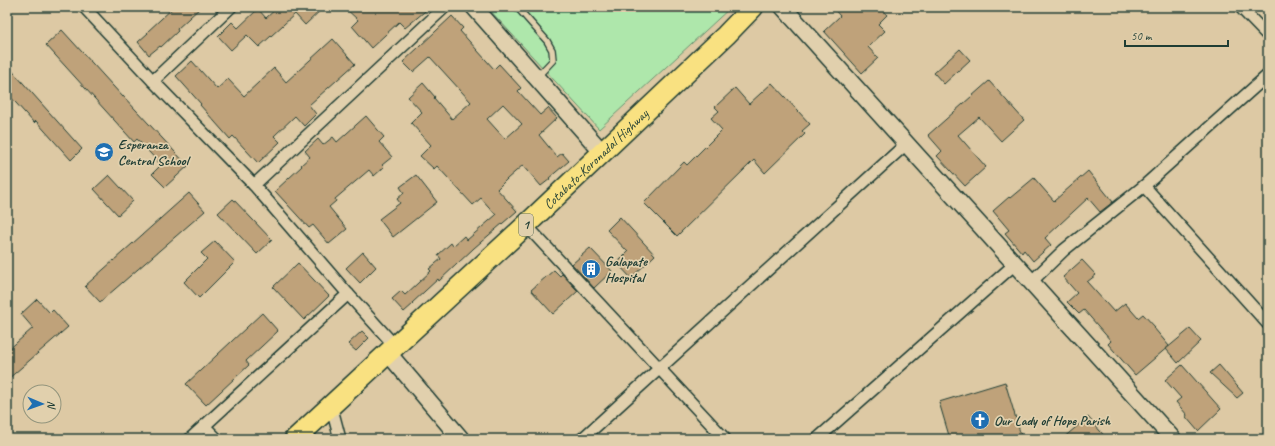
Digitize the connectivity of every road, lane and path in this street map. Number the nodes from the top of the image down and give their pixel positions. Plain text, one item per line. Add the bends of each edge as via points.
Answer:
1 (84, 7) edge
2 (231, 7) edge
3 (444, 7) edge
4 (474, 7) edge
5 (517, 7) edge
6 (753, 7) edge
7 (782, 7) edge
8 (1240, 7) edge
9 (1268, 36) edge
10 (1268, 75) edge
11 (536, 77) junction
12 (153, 81) junction
13 (906, 144) junction
14 (602, 152) junction
15 (254, 185) junction
16 (1144, 186) junction
17 (526, 225) junction
18 (1015, 264) junction
19 (1031, 282) junction
20 (348, 294) junction
21 (1268, 324) edge
22 (392, 349) junction
23 (660, 368) junction
24 (331, 405) junction
25 (204, 426) junction
26 (190, 439) edge
27 (217, 439) edge
28 (295, 439) edge
29 (340, 439) edge
30 (462, 439) edge
31 (582, 439) edge
32 (725, 439) edge
33 (817, 439) edge
34 (1173, 439) edge

1 - 12 street
2 - 12 street
3 - 15 street
4 - 11 street
5 - 11 lane via 552,50 553,60
6 - 14 highway, Cotabato-Koronadal Highway / 1
7 - 13 street
8 - 9 street
10 - 16 street
11 - 14 street
12 - 15 street
13 - 18 street
13 - 23 street
14 - 17 highway, Cotabato-Koronadal Highway / 1
15 - 20 street
16 - 19 street via 1064,250
16 - 21 street
17 - 22 highway, Cotabato-Koronadal Highway / 1
17 - 23 street
18 - 19 street
18 - 33 street
19 - 34 street
20 - 22 street
20 - 25 street
22 - 24 highway, Cotabato-Koronadal Highway / 1
22 - 30 street
23 - 31 street
23 - 32 street
24 - 28 highway, Cotabato-Koronadal Highway / 1
24 - 29 street
25 - 26 street
25 - 27 street

